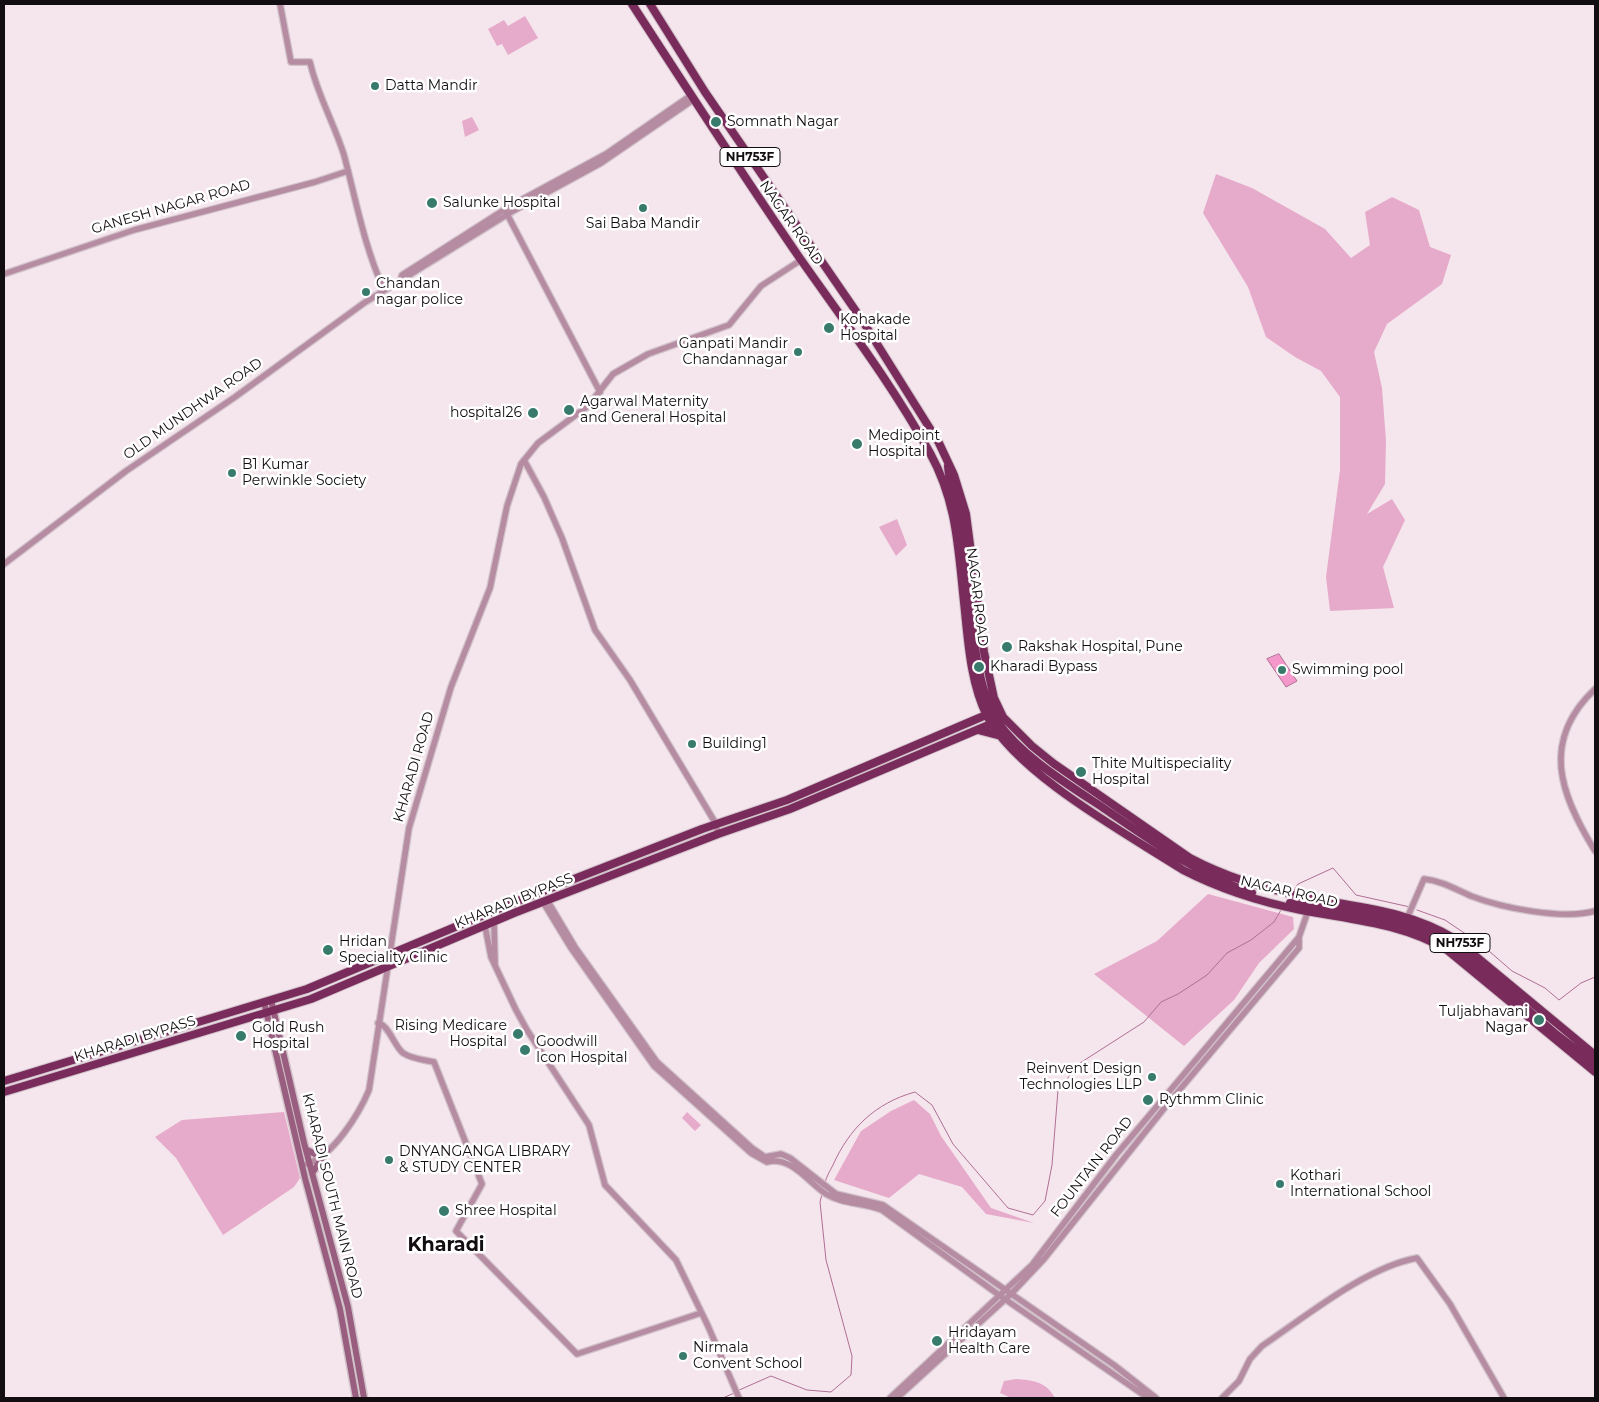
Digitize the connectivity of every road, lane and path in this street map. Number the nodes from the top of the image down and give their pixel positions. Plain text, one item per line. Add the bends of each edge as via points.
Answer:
1 (280, 4) edge
2 (632, 4) edge
3 (650, 4) edge
4 (692, 98) junction
5 (348, 171) junction
6 (506, 212) junction
7 (800, 230) junction
8 (787, 239) junction
9 (801, 260) junction
10 (4, 274) edge
11 (384, 290) junction
12 (902, 383) junction
13 (890, 391) junction
14 (600, 392) junction
15 (524, 460) junction
16 (948, 461) junction
17 (4, 564) edge
18 (1595, 689) edge
19 (990, 713) junction
20 (995, 722) junction
21 (978, 730) junction
22 (1000, 736) junction
23 (713, 825) junction
24 (716, 835) junction
25 (1595, 851) edge
26 (1322, 900) junction
27 (545, 901) junction
28 (1285, 904) junction
29 (1308, 908) junction
30 (1595, 911) edge
31 (1408, 916) junction
32 (494, 922) junction
33 (485, 926) junction
34 (1299, 937) junction
35 (388, 956) junction
36 (495, 964) junction
37 (386, 968) junction
38 (267, 1001) junction
39 (270, 1012) junction
40 (378, 1023) junction
41 (1222, 1028) junction
42 (1228, 1034) junction
43 (1595, 1055) edge
44 (1595, 1064) edge
45 (1595, 1072) edge
46 (4, 1081) edge
47 (4, 1092) edge
48 (306, 1150) junction
49 (327, 1150) junction
50 (311, 1162) junction
51 (302, 1165) junction
52 (313, 1172) junction
53 (829, 1192) junction
54 (1005, 1290) junction
55 (1011, 1294) junction
56 (999, 1295) junction
57 (1005, 1299) junction
58 (701, 1313) junction
59 (1146, 1394) edge
60 (356, 1398) edge
61 (364, 1398) edge
62 (739, 1398) edge
63 (890, 1398) edge
64 (897, 1398) edge
65 (1156, 1398) edge
66 (1222, 1398) edge
67 (1504, 1398) edge

1 - 5 street via 291,62 310,62 315,85
2 - 4 highway, NAGAR ROAD / NH753F
3 - 7 highway, NAGAR ROAD / NH753F via 705,92
4 - 6 street, OLD MUNDHWA ROAD via 601,163
4 - 8 highway, NAGAR ROAD / NH753F
5 - 10 street, GANESH NAGAR ROAD via 134,230
5 - 11 street via 371,262
6 - 11 street, OLD MUNDHWA ROAD via 430,256
6 - 14 street
7 - 8 highway
7 - 12 highway, NAGAR ROAD / NH753F
8 - 9 highway, NAGAR ROAD / NH753F
9 - 13 highway, NAGAR ROAD / NH753F
9 - 14 street, KHARADI ROAD via 761,286 729,325 624,366 613,374
11 - 17 street, OLD MUNDHWA ROAD via 126,471
12 - 13 highway
12 - 16 highway, NAGAR ROAD / NH753F
13 - 19 highway, NAGAR ROAD / NH753F via 929,451 949,495 955,517 976,682
14 - 15 street, KHARADI ROAD via 588,406 538,443
15 - 23 street via 562,538 595,630 630,680
15 - 35 street, KHARADI ROAD via 507,506 490,588 451,687 412,816
16 - 19 highway via 962,526 979,665
16 - 26 highway, NAGAR ROAD / NH753F via 966,514 989,679 1003,717 1053,763 1190,858 1231,877
18 - 25 street via 1568,723 1561,752 1572,808
19 - 20 highway, NAGAR ROAD / NH753F
19 - 23 highway, KHARADI BYPASS via 786,800
20 - 21 highway, KHARADI BYPASS
20 - 22 highway, NAGAR ROAD / NH753F
20 - 28 highway via 1066,784 1197,870
21 - 22 highway
21 - 24 highway, KHARADI BYPASS via 790,809
22 - 28 highway, NAGAR ROAD / NH753F via 1043,776 1183,870 1226,890
23 - 24 street
23 - 35 highway, KHARADI BYPASS via 510,904
24 - 27 highway, KHARADI BYPASS
26 - 29 highway
26 - 31 highway, NAGAR ROAD / NH753F
27 - 32 highway, KHARADI BYPASS
27 - 53 street via 658,1062 765,1157 781,1154 790,1158
28 - 29 highway
29 - 34 street, FOUNTAIN ROAD
29 - 44 highway via 1364,914 1419,928 1452,944
29 - 45 highway, NAGAR ROAD / NH753F via 1392,926 1428,938 1447,950
30 - 31 street via 1579,914 1545,912 1498,904 1424,879
31 - 43 highway, NAGAR ROAD / NH753F via 1455,939
32 - 33 highway, KHARADI BYPASS
32 - 36 street
33 - 36 street
33 - 37 highway, KHARADI BYPASS
34 - 41 street, FOUNTAIN ROAD
34 - 42 street, FOUNTAIN ROAD via 1299,948
35 - 37 street, KHARADI ROAD
35 - 38 highway, KHARADI BYPASS via 307,989
36 - 58 street via 526,1030 589,1125 605,1184 676,1260
37 - 39 highway, KHARADI BYPASS
37 - 40 street, KHARADI ROAD
38 - 39 main road, KHARADI SOUTH MAIN ROAD
38 - 46 highway, KHARADI BYPASS
39 - 47 highway, KHARADI BYPASS
39 - 48 main road, KHARADI SOUTH MAIN ROAD
39 - 51 main road, KHARADI SOUTH MAIN ROAD
40 - 49 street, KHARADI ROAD via 369,1090 352,1124
40 - 58 street via 406,1054 434,1062 482,1184 456,1230 577,1354
41 - 42 street
41 - 54 street, FOUNTAIN ROAD via 1112,1159 1032,1266
42 - 55 street, FOUNTAIN ROAD
48 - 49 main road via 315,1154
48 - 50 main road, KHARADI SOUTH MAIN ROAD
49 - 50 street, KHARADI ROAD
49 - 52 main road
50 - 51 street, KHARADI ROAD
50 - 52 main road, KHARADI SOUTH MAIN ROAD
51 - 60 main road, KHARADI SOUTH MAIN ROAD via 340,1309
52 - 61 main road, KHARADI SOUTH MAIN ROAD via 348,1307
53 - 54 street via 883,1205
53 - 56 street via 844,1202 882,1210
54 - 55 street
54 - 56 street, FOUNTAIN ROAD
55 - 57 street, FOUNTAIN ROAD
55 - 59 street via 1114,1365
56 - 57 street
56 - 63 street, FOUNTAIN ROAD
57 - 59 street
57 - 64 street, FOUNTAIN ROAD
58 - 62 street
59 - 65 street
66 - 67 street via 1239,1381 1250,1359 1262,1346 1352,1286 1394,1264 1417,1258 1450,1304

